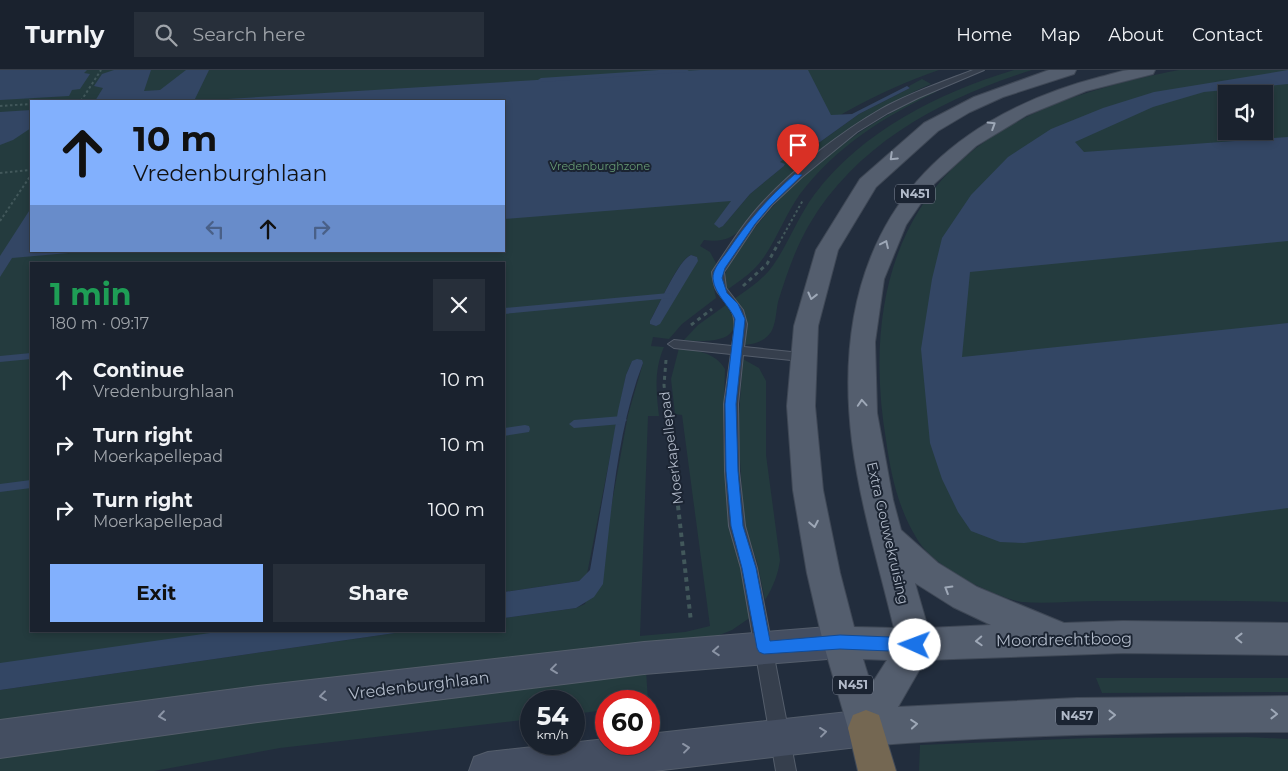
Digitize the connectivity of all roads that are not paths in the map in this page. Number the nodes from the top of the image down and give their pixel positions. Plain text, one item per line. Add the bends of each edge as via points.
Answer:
1 (980, 70) edge
2 (1068, 70) edge
3 (1147, 70) edge
4 (674, 344) road end
5 (736, 351) junction
6 (801, 358) junction
7 (889, 539) junction
8 (1062, 638) junction
9 (1288, 639) edge
10 (840, 642) junction
11 (915, 645) junction
12 (764, 648) junction
13 (1288, 714) edge
14 (866, 728) junction
15 (0, 739) edge
16 (783, 754) edge
17 (488, 771) edge
18 (877, 771) edge

1 - 5 lane via 935,87 854,130 779,192 752,222 718,272 718,284 740,319
2 -> 6 main road, N451 via 1003,91 953,114 919,136 882,168 856,200 831,241 816,281
7 -> 3 main road, Extra Gouwekruising / N451 via 868,451 860,374 872,278 894,226 906,206 938,168 956,150 996,123 1064,92
4 - 5 lane
5 - 6 lane
5 - 12 lane via 730,404 735,506
6 -> 10 main road, N451 via 800,407 807,479
8 -> 7 main road via 947,589
7 - 11 main road, Extra Gouwekruising / N451
9 -> 8 main road, Moordrechtboog
8 -> 11 main road, Moordrechtboog
10 - 11 main road, Moordrechtboog
10 - 12 main road, Vredenburghlaan
10 - 14 main road, N451
11 - 14 main road, N451
12 -> 15 main road, Vredenburghlaan via 644,658 258,704
12 - 16 lane
14 -> 13 main road, N457 via 1045,716
16 -> 14 main road, N457
14 - 18 highway
17 -> 16 main road, N457

